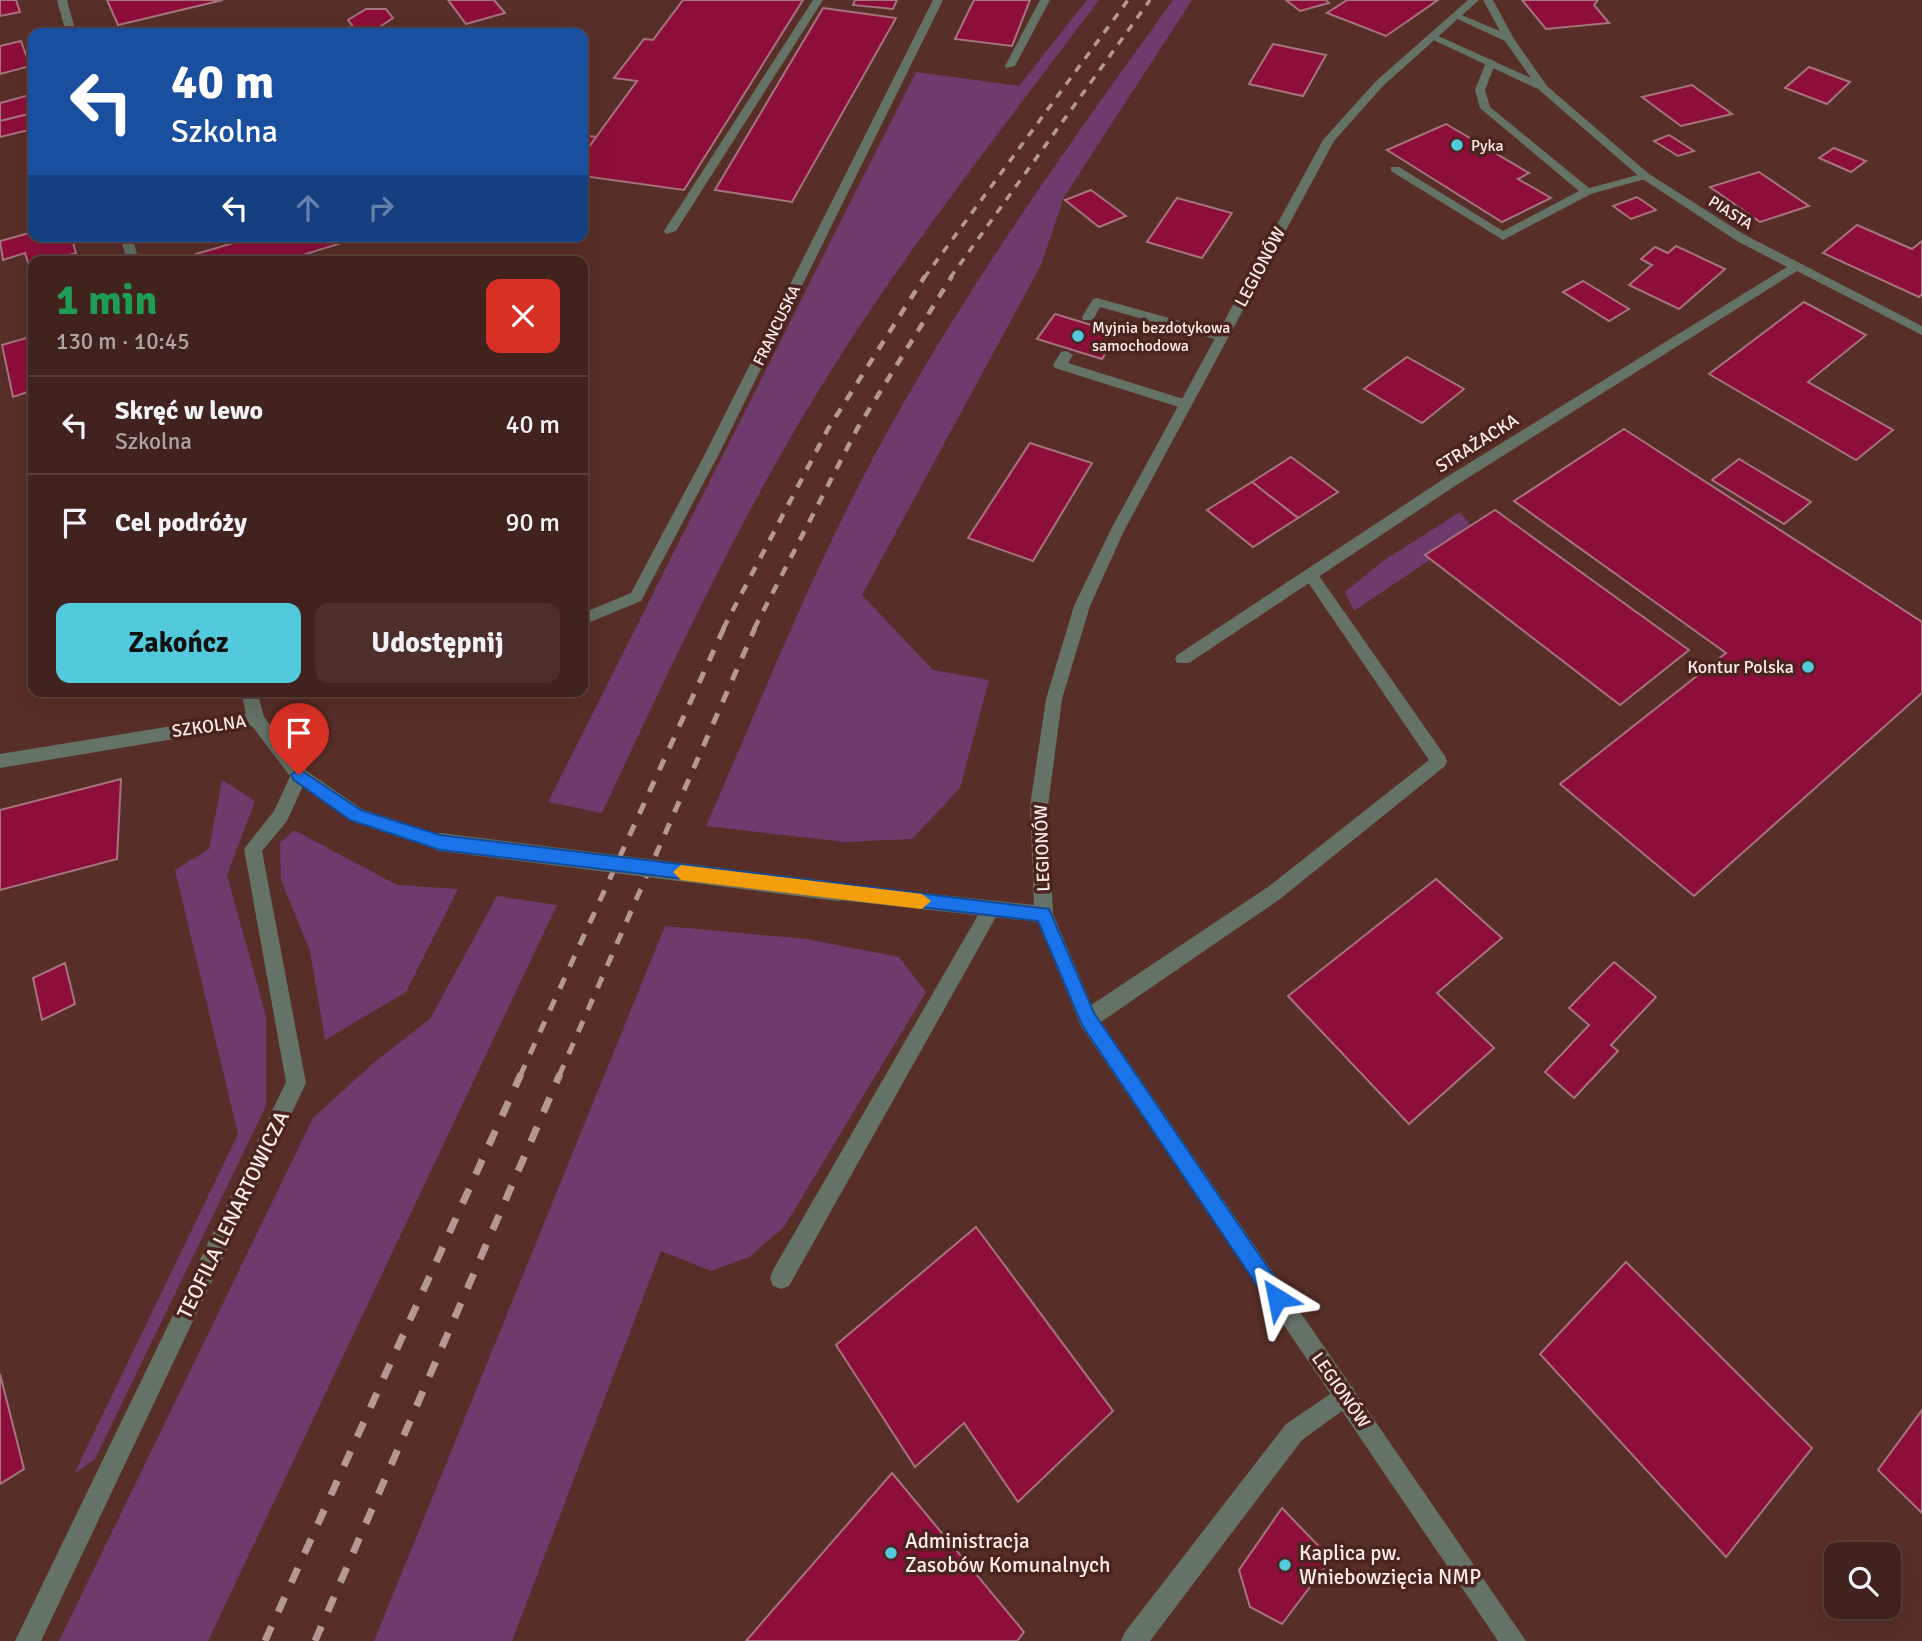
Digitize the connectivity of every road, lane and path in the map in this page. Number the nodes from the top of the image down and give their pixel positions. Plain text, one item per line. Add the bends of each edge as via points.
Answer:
1 (62, 0) edge
2 (818, 0) edge
3 (938, 0) edge
4 (1045, 0) edge
5 (1474, 0) edge
6 (1488, 0) edge
7 (1456, 16) junction
8 (70, 28) edge
9 (1432, 37) junction
10 (1509, 39) junction
11 (1491, 62) junction
12 (1010, 66) dead end
13 (1543, 88) junction
14 (1395, 169) dead end
15 (1645, 176) junction
16 (1587, 192) junction
17 (670, 231) dead end
18 (1795, 267) junction
19 (1088, 317) dead end
20 (1922, 331) edge
21 (1222, 337) junction
22 (1066, 355) dead end
23 (1185, 404) junction
24 (1310, 574) junction
25 (588, 617) edge
26 (1184, 659) dead end
27 (250, 697) edge
28 (256, 719) junction
29 (0, 761) edge
30 (299, 775) junction
31 (991, 909) junction
32 (1044, 914) junction
33 (1088, 1019) junction
34 (781, 1278) dead end
35 (1345, 1395) junction
36 (28, 1641) edge
37 (1134, 1641) edge
38 (1513, 1641) edge

1 - 8 street
2 - 17 street
3 - 25 street, FRANCUSKA via 636,597
4 - 12 street
5 - 7 street, LEGIONÓW
6 - 10 street, PIASTA
7 - 9 street, LEGIONÓW
7 - 10 street
9 - 11 street, PIASTA
9 - 21 street, LEGIONÓW via 1375,87 1329,140
10 - 13 street, PIASTA
11 - 13 street, PIASTA
11 - 16 street via 1480,90 1485,108
13 - 15 street, PIASTA
14 - 16 street via 1503,236
15 - 16 street
15 - 18 street, PIASTA
18 - 20 street, PIASTA
18 - 24 street, STRAŻACKA
19 - 21 street via 1097,302
21 - 23 street, LEGIONÓW
22 - 23 street via 1060,365
23 - 32 street, LEGIONÓW via 1082,606 1054,699 1038,806
24 - 26 street, STRAŻACKA
24 - 33 street via 1439,761 1274,893
27 - 28 street
28 - 29 street, SZKOLNA
28 - 30 street, SZKOLNA
30 - 31 street, SZKOLNA, bridge via 356,815 440,842
30 - 36 street, TEOFILA LENARTOWICZA via 281,816 253,849 296,1083
31 - 32 street, SZKOLNA
31 - 34 street
32 - 33 street, LEGIONÓW
33 - 35 street, LEGIONÓW
35 - 37 street via 1294,1432
35 - 38 street, LEGIONÓW

